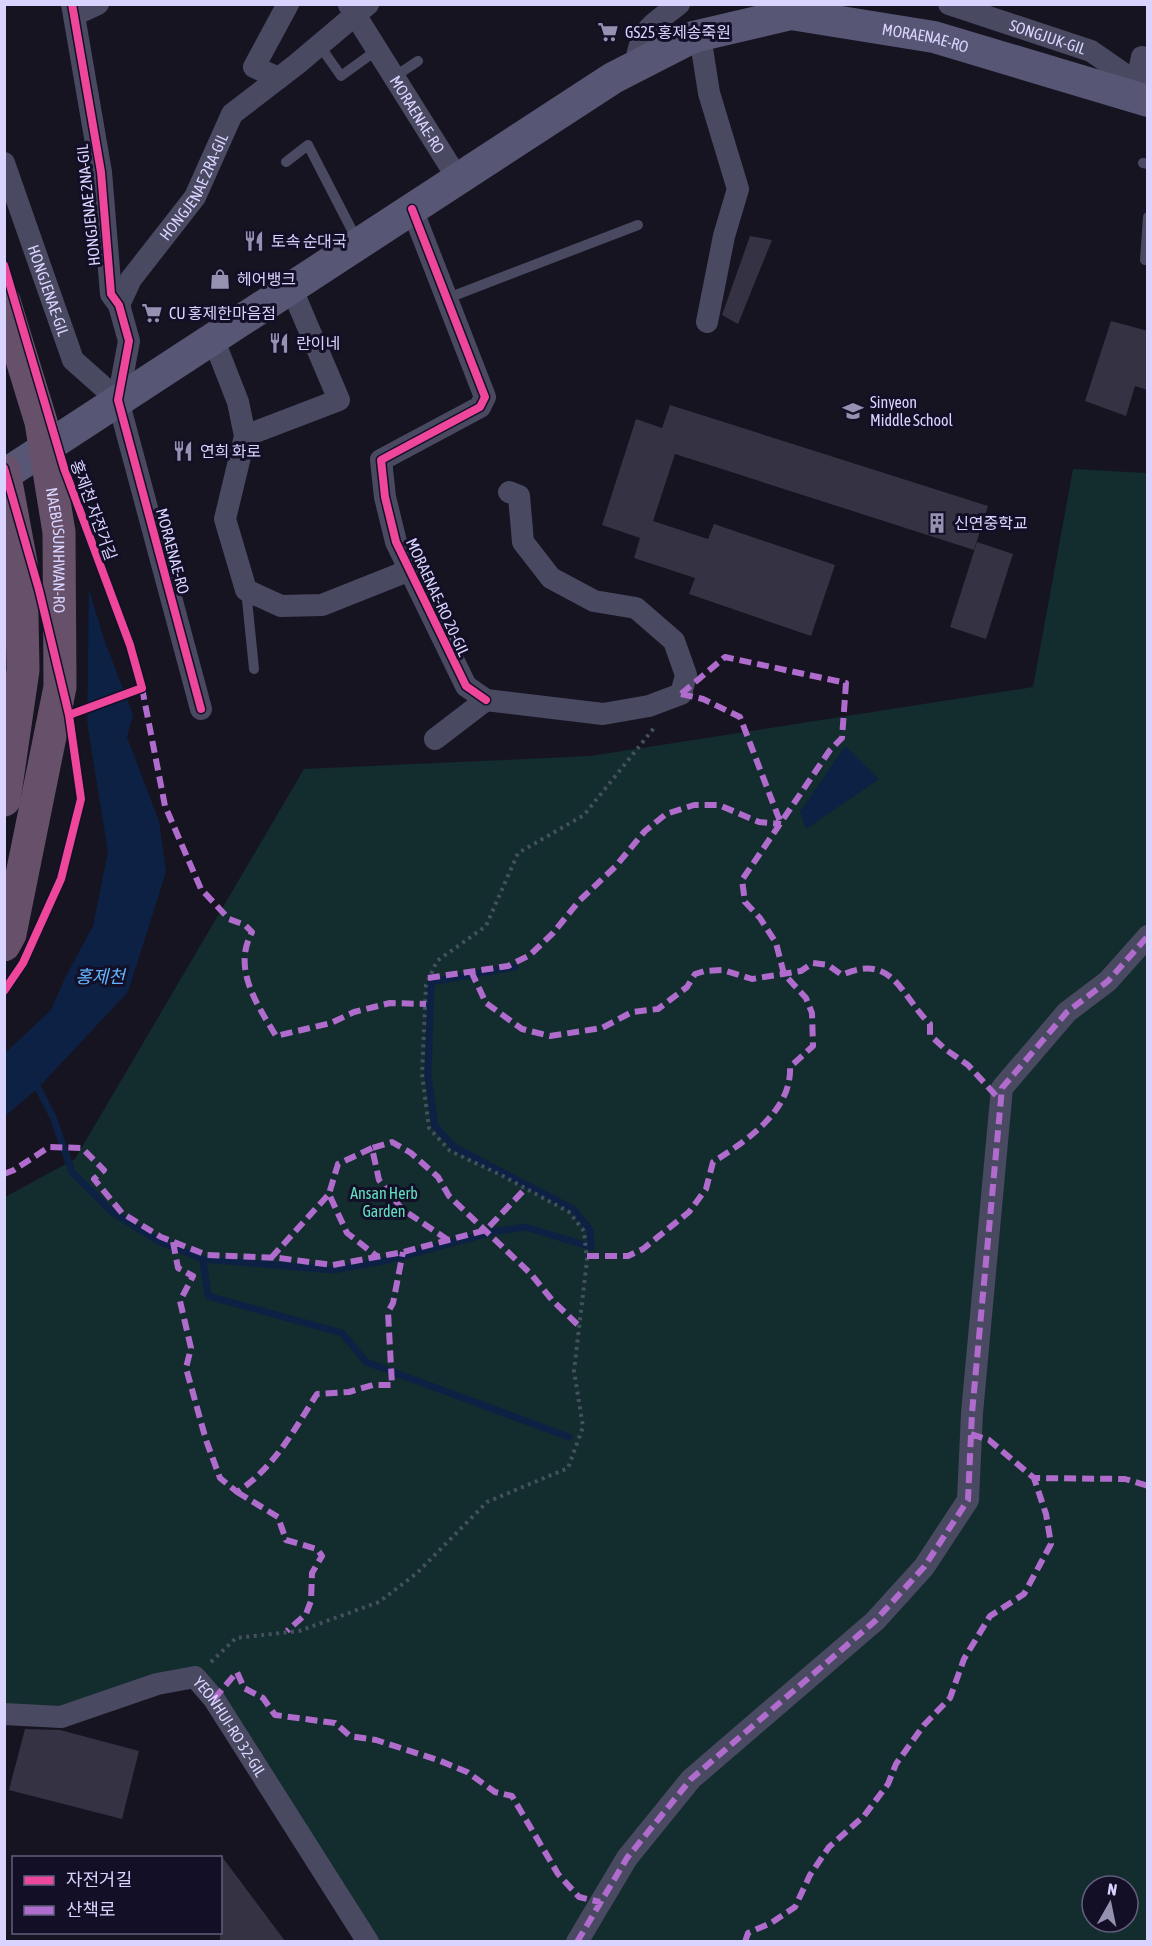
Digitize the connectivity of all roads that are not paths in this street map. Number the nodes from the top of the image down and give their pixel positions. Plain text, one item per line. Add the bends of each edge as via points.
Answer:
1 (98, 4) edge
2 (288, 4) edge
3 (949, 4) edge
4 (676, 5) edge
5 (358, 8) edge
6 (73, 10) edge
7 (1012, 15) edge
8 (700, 36) junction
9 (320, 46) junction
10 (377, 50) junction
11 (1142, 57) dead end
12 (418, 61) dead end
13 (635, 68) junction
14 (394, 76) junction
15 (279, 78) junction
16 (1139, 93) edge
17 (286, 162) dead end
18 (4, 163) edge
19 (458, 179) junction
20 (412, 209) junction
21 (1148, 218) edge
22 (638, 225) dead end
23 (359, 243) junction
24 (1148, 257) edge
25 (291, 287) junction
26 (448, 298) junction
27 (4, 301) edge
28 (119, 305) junction
29 (707, 322) dead end
30 (213, 338) junction
31 (118, 400) junction
32 (245, 436) junction
33 (4, 473) edge
34 (509, 492) dead end
35 (410, 570) junction
36 (246, 590) junction
37 (254, 669) dead end
38 (486, 700) junction
39 (201, 709) dead end
40 (435, 739) dead end
41 (4, 800) edge
42 (1148, 936) edge
43 (4, 945) edge
44 (4, 1714) edge
45 (365, 1940) edge
46 (577, 1941) edge

1 - 6 street
2 - 15 street via 254,67
3 - 7 street, SONGJUK-GIL
4 - 13 street via 646,29 639,40
5 - 9 street, HONGJENAE 2RA-GIL
5 - 10 street, MORAENAE-RO
6 - 28 street, HONGJENAE 2NA-GIL via 101,172 111,294
7 - 16 street, SONGJUK-GIL via 1091,51
8 - 13 main road, MORAENAE-RO
8 - 16 main road, MORAENAE-RO via 791,14 934,37
8 - 29 street via 709,93 738,189
9 - 10 lane via 341,76
9 - 15 street, HONGJENAE 2RA-GIL
10 - 14 street, MORAENAE-RO
11 - 16 street
12 - 14 lane
13 - 19 main road, MORAENAE-RO via 613,78
14 - 19 street, MORAENAE-RO
15 - 28 street, HONGJENAE 2RA-GIL via 232,114 195,197 131,279
17 - 23 lane via 308,145
18 - 31 street, HONGJENAE-GIL via 73,360
19 - 20 main road, MORAENAE-RO
20 - 23 main road, MORAENAE-RO
20 - 26 street, MORAENAE-RO 20-GIL
21 - 24 lane via 1145,260
22 - 26 lane
23 - 25 main road, MORAENAE-RO
25 - 30 main road, MORAENAE-RO
25 - 32 street via 339,400
26 - 35 street, MORAENAE-RO 20-GIL via 485,397 480,407 381,460 396,542
27 - 43 highway, NAEBUSUNHWAN-RO, bridge via 41,422 59,532 60,687 10,934
28 - 31 street, HONGJENAE 2NA-GIL via 129,341
30 - 31 main road, MORAENAE-RO
30 - 32 street via 238,402
31 - 33 main road, MORAENAE-RO, bridge
31 - 39 street, MORAENAE-RO
32 - 36 street via 225,519
33 - 41 highway, bridge via 21,563 23,670
34 - 38 street via 519,496 523,542 551,578 594,601 636,608 674,641 686,675 681,694 649,706 603,714
35 - 36 street, MORAENAE-RO 20-GIL via 322,605 281,606
35 - 38 street, MORAENAE-RO 20-GIL via 466,686
36 - 37 lane
38 - 40 street
42 - 46 street via 1108,981 1067,1012 1002,1088 972,1413 968,1500 924,1566 875,1621 691,1779 627,1858
44 - 45 street, YEONHUI-RO 32-GIL via 61,1717 157,1684 195,1677 214,1699

